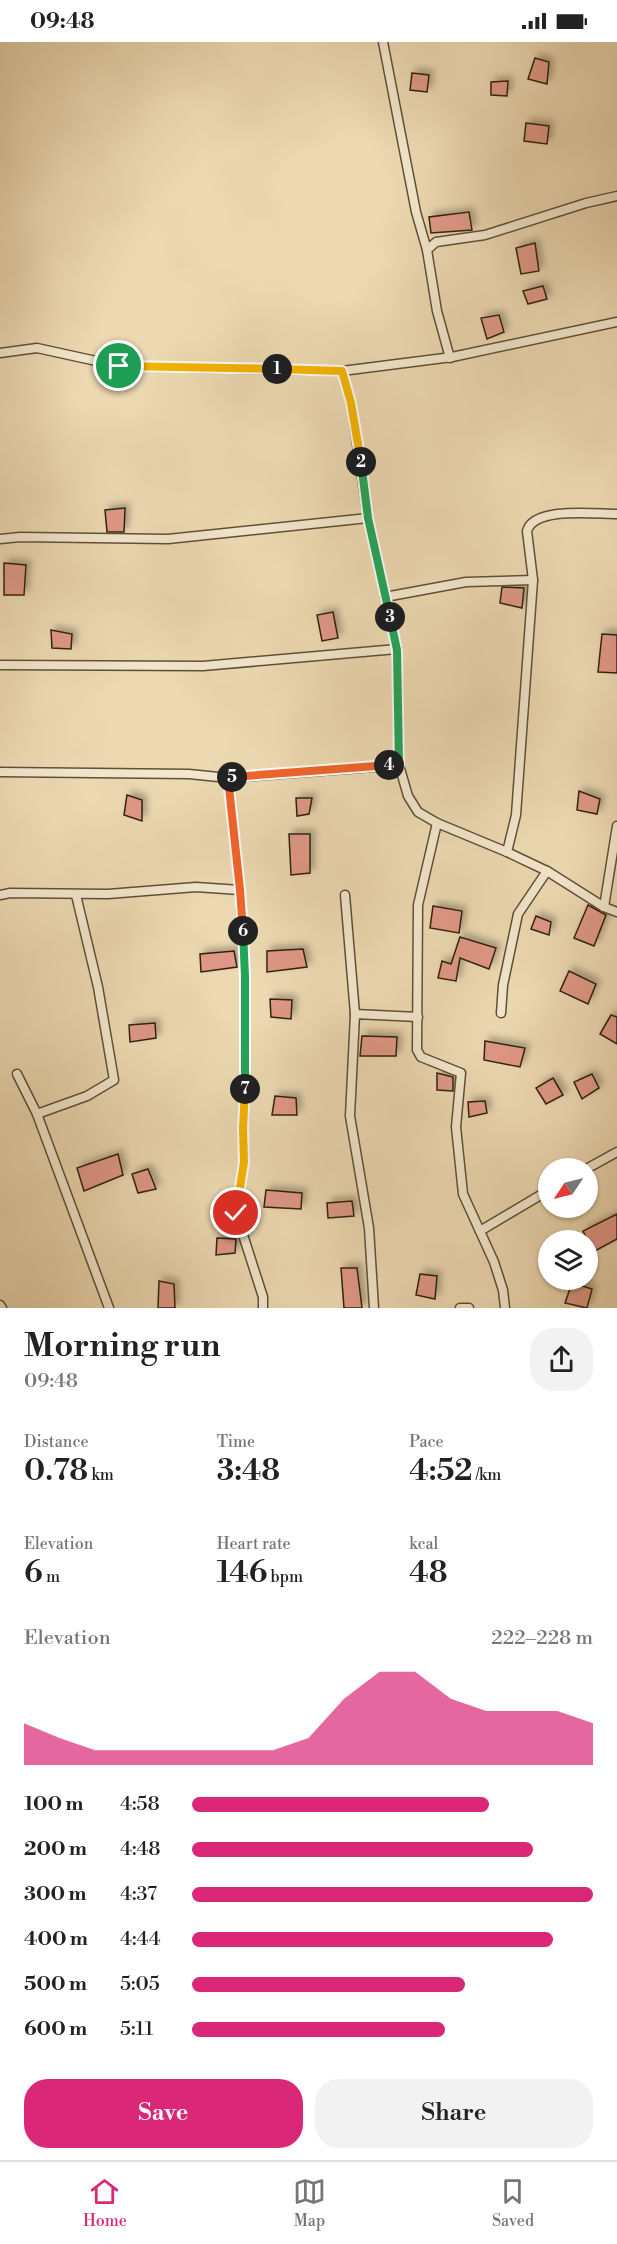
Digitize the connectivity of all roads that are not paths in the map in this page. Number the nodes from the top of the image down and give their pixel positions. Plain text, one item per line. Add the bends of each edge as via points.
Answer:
1 (383, 42) edge
2 (617, 196) edge
3 (427, 250) junction
4 (617, 322) edge
5 (0, 353) edge
6 (450, 358) junction
7 (342, 371) junction
8 (617, 514) edge
9 (368, 518) junction
10 (0, 539) edge
11 (533, 580) junction
12 (385, 597) junction
13 (397, 650) junction
14 (0, 664) edge
15 (399, 765) junction
16 (0, 772) edge
17 (228, 778) junction
18 (437, 824) junction
19 (617, 826) edge
20 (507, 852) junction
21 (547, 871) junction
22 (240, 890) junction
23 (76, 894) junction
24 (0, 895) edge
25 (345, 895) dead end
26 (604, 907) junction
27 (617, 912) edge
28 (501, 1013) dead end
29 (355, 1014) junction
30 (418, 1017) junction
31 (17, 1074) dead end
32 (38, 1114) junction
33 (617, 1152) edge
34 (598, 1162) edge
35 (538, 1197) edge
36 (480, 1231) junction
37 (109, 1308) edge
38 (263, 1308) edge
39 (374, 1308) edge
40 (460, 1308) edge
41 (467, 1308) edge
42 (505, 1308) edge

1 - 3 street
2 - 3 street via 485,235 436,242
3 - 6 street
4 - 6 street
5 - 7 street via 37,348 119,366
6 - 7 street
7 - 9 street via 351,403
8 - 11 street via 552,514 533,521 527,531
9 - 10 street via 168,539
9 - 12 street
11 - 12 street via 466,582
11 - 20 street via 516,814
12 - 13 street
13 - 14 street via 203,666
13 - 15 street
15 - 17 street
15 - 18 street via 408,796 418,812
16 - 17 street
17 - 22 street
18 - 20 street
18 - 30 street via 418,905
19 - 26 street
20 - 21 street
21 - 26 street
21 - 28 street via 518,914
22 - 23 street via 196,887
22 - 38 street via 245,1099 244,1162 236,1213 263,1296
23 - 24 street
23 - 32 street via 114,1080 87,1096
25 - 29 street
26 - 27 street
29 - 30 street
29 - 39 street via 350,1116 369,1228
30 - 36 street via 417,1050 421,1057 461,1073 456,1126 458,1163 463,1194
31 - 32 street
32 - 37 street
33 - 34 street
35 - 36 street
36 - 42 street via 504,1290
40 - 41 street

